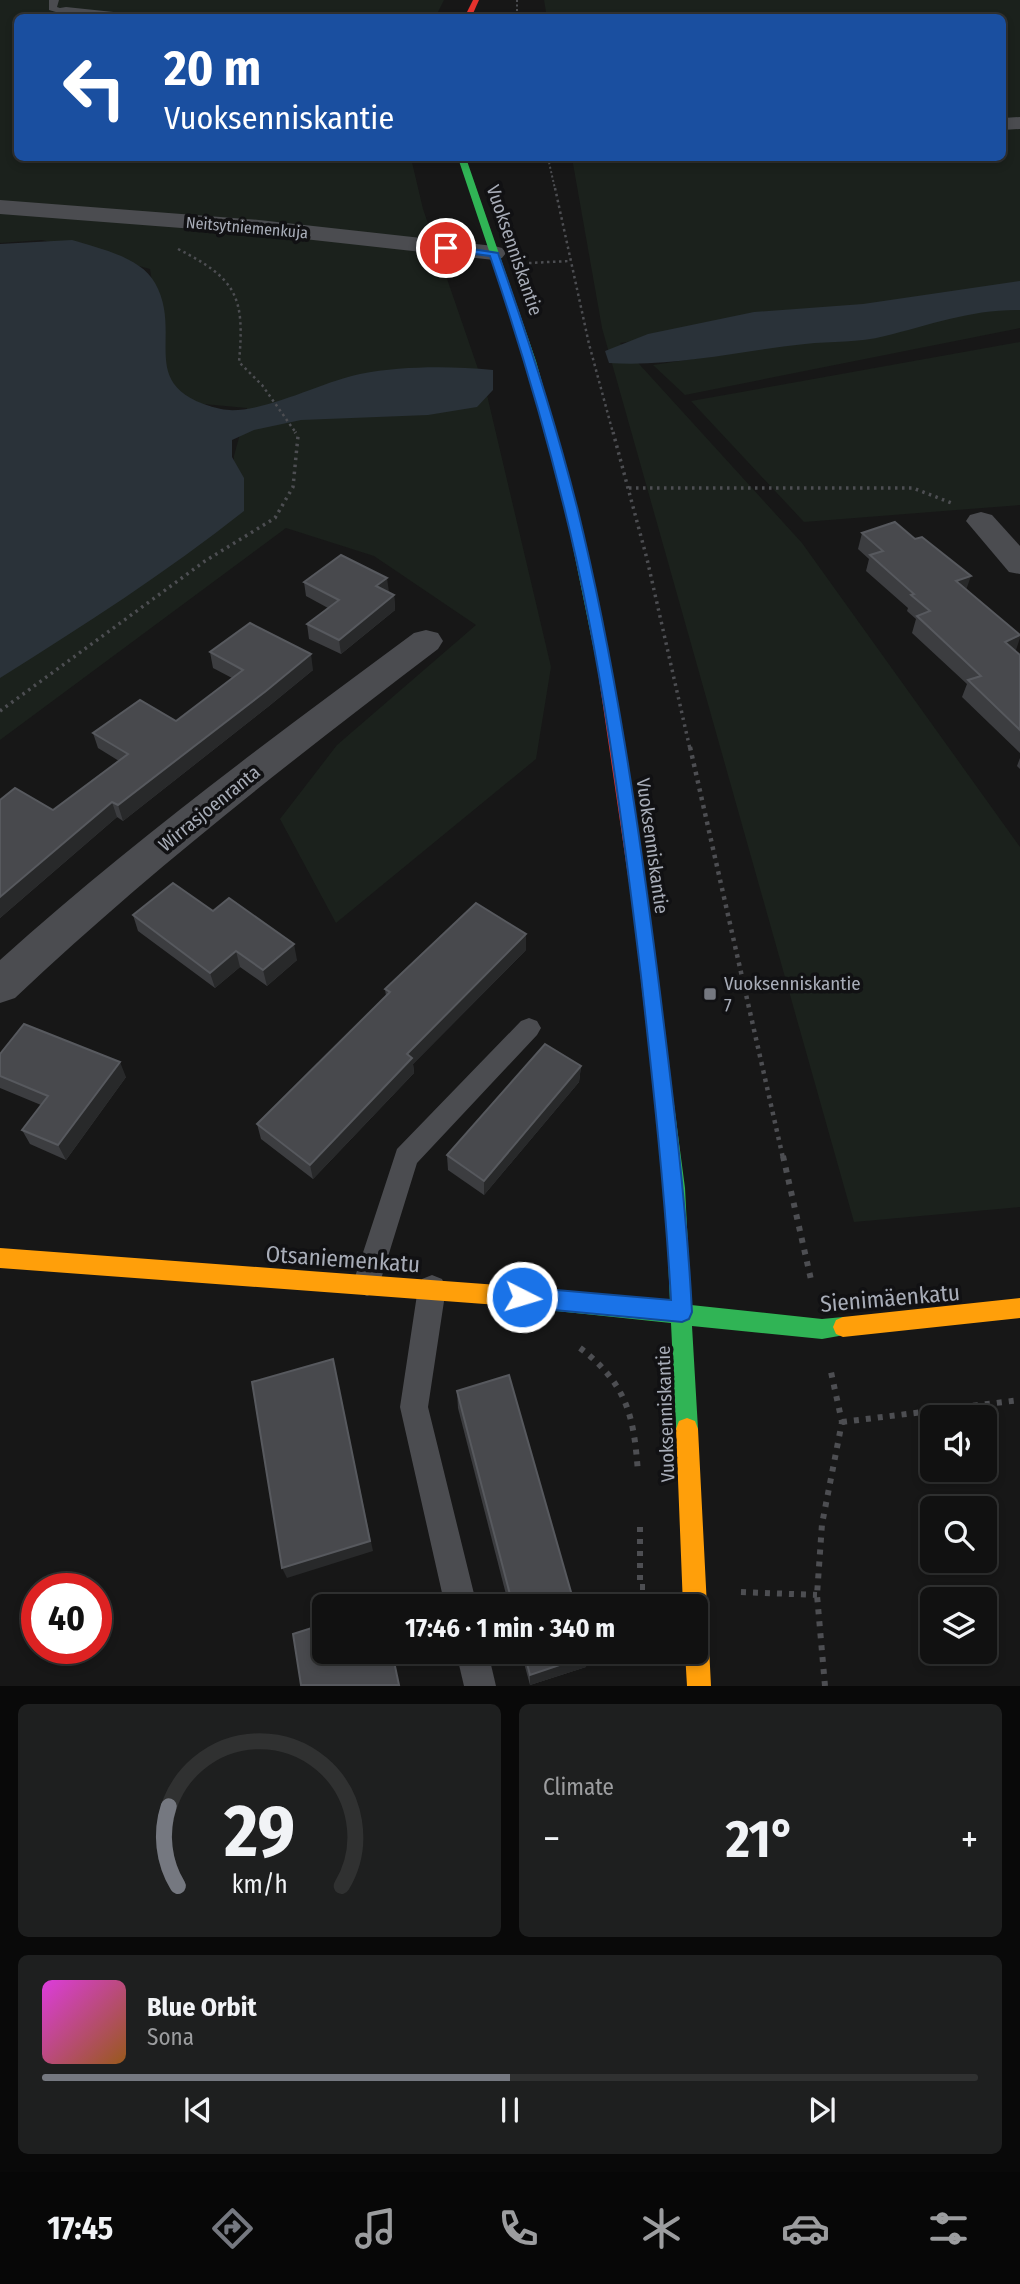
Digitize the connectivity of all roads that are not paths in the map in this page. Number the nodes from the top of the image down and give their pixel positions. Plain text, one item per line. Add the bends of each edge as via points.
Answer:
1 (60, 6) edge
2 (102, 14) edge
3 (463, 161) edge
4 (0, 207) edge
5 (494, 253) junction
6 (981, 521) road end
7 (1020, 565) edge
8 (426, 641) dead end
9 (0, 986) edge
10 (529, 1028) dead end
11 (0, 1258) edge
12 (367, 1283) junction
13 (432, 1288) junction
14 (1020, 1308) edge
15 (682, 1312) junction
16 (458, 1594) edge
17 (475, 1664) edge
18 (480, 1685) edge
19 (699, 1685) edge

1 - 2 street
3 - 5 street, Vuoksenniskantie
4 - 5 street, Neitsytniemenkuja via 259,227
5 - 15 street, Vuoksenniskantie via 531,361 571,508 611,705 675,1188
6 - 7 street
8 - 9 street, Wirrasjoenranta via 154,851
10 - 12 lane via 406,1157
11 - 12 street, Otsaniemenkatu
12 - 13 street, Otsaniemenkatu
13 - 15 street, Otsaniemenkatu
13 - 16 lane via 414,1407
14 - 15 street, Sienimäenkatu via 822,1329
15 - 19 street, Vuoksenniskantie
17 - 18 lane

